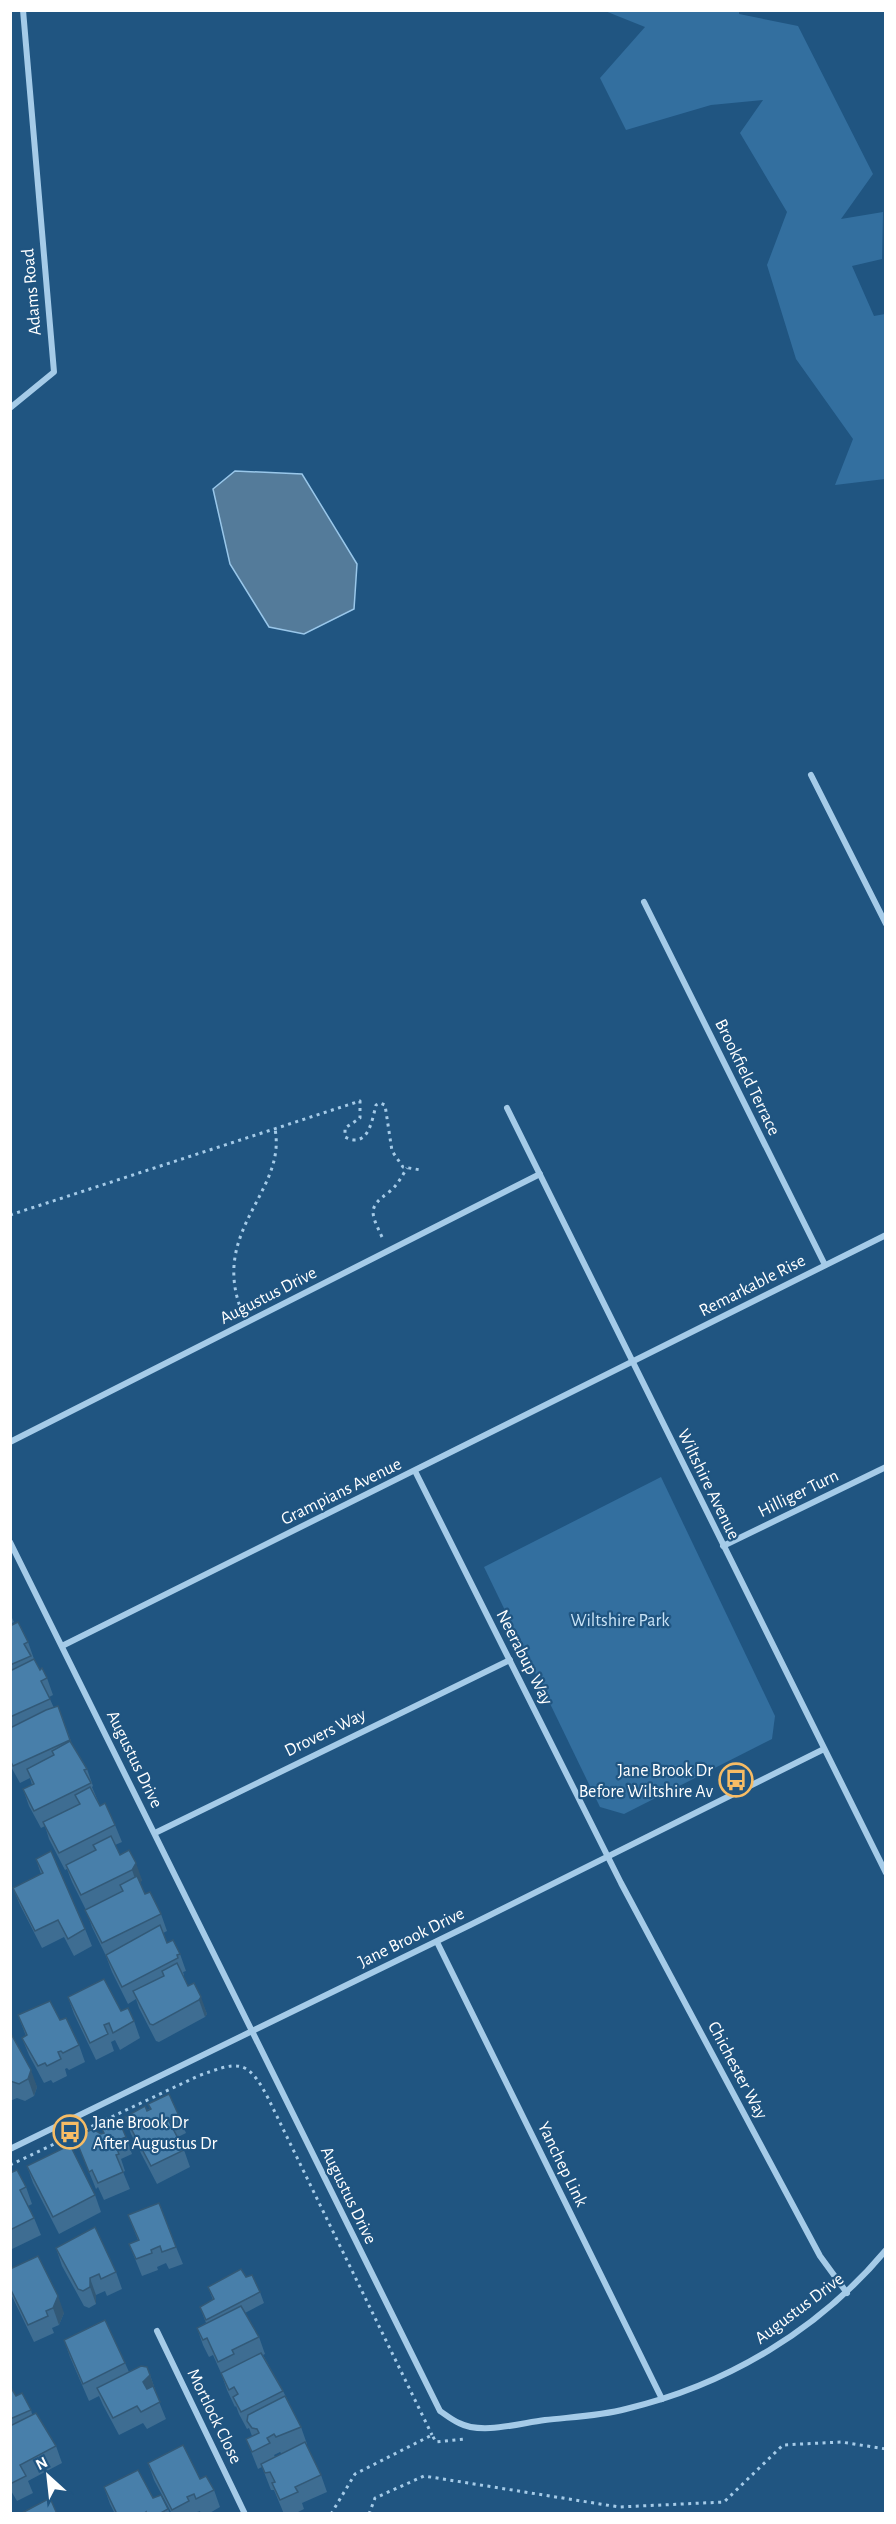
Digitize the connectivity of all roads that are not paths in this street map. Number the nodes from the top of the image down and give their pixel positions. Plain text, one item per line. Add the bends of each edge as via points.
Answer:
1 (23, 10) edge
2 (10, 408) edge
3 (811, 775) dead end
4 (644, 902) dead end
5 (885, 924) edge
6 (507, 1108) dead end
7 (540, 1174) junction
8 (885, 1235) edge
9 (825, 1265) junction
10 (633, 1362) junction
11 (10, 1442) edge
12 (885, 1467) edge
13 (415, 1471) junction
14 (10, 1542) edge
15 (723, 1546) junction
16 (62, 1646) junction
17 (510, 1660) junction
18 (824, 1749) junction
19 (155, 1833) junction
20 (608, 1857) junction
21 (885, 1873) edge
22 (436, 1942) junction
23 (252, 2031) junction
24 (10, 2149) edge
25 (885, 2250) edge
26 (847, 2293) junction
27 (157, 2331) dead end
28 (662, 2399) junction
29 (245, 2514) edge

1 - 2 street, Adams Road via 54,372
3 - 5 street
4 - 9 street, Brookfield Terrace
6 - 7 street, Wiltshire Avenue
7 - 10 street, Wiltshire Avenue
7 - 11 street, Augustus Drive
8 - 9 street, Remarkable Rise
9 - 10 street, Remarkable Rise
10 - 13 street, Grampians Avenue
10 - 15 street, Wiltshire Avenue
12 - 15 street, Hilliger Turn
13 - 16 street, Grampians Avenue
13 - 17 street, Neerabup Way
14 - 16 street, Augustus Drive
15 - 18 street, Wiltshire Avenue
16 - 19 street, Augustus Drive
17 - 19 street, Drovers Way
17 - 20 street, Neerabup Way
18 - 20 street, Jane Brook Drive
18 - 21 street, Wiltshire Avenue
19 - 23 street, Augustus Drive
20 - 22 street, Jane Brook Drive
20 - 26 street, Chichester Way via 820,2256
22 - 23 street, Jane Brook Drive
22 - 28 street, Yanchep Link
23 - 24 street, Jane Brook Drive
23 - 28 street, Augustus Drive via 440,2411 461,2425 485,2428 614,2412
25 - 26 street, Augustus Drive
26 - 28 street, Augustus Drive via 759,2356 704,2384
27 - 29 street, Mortlock Close

